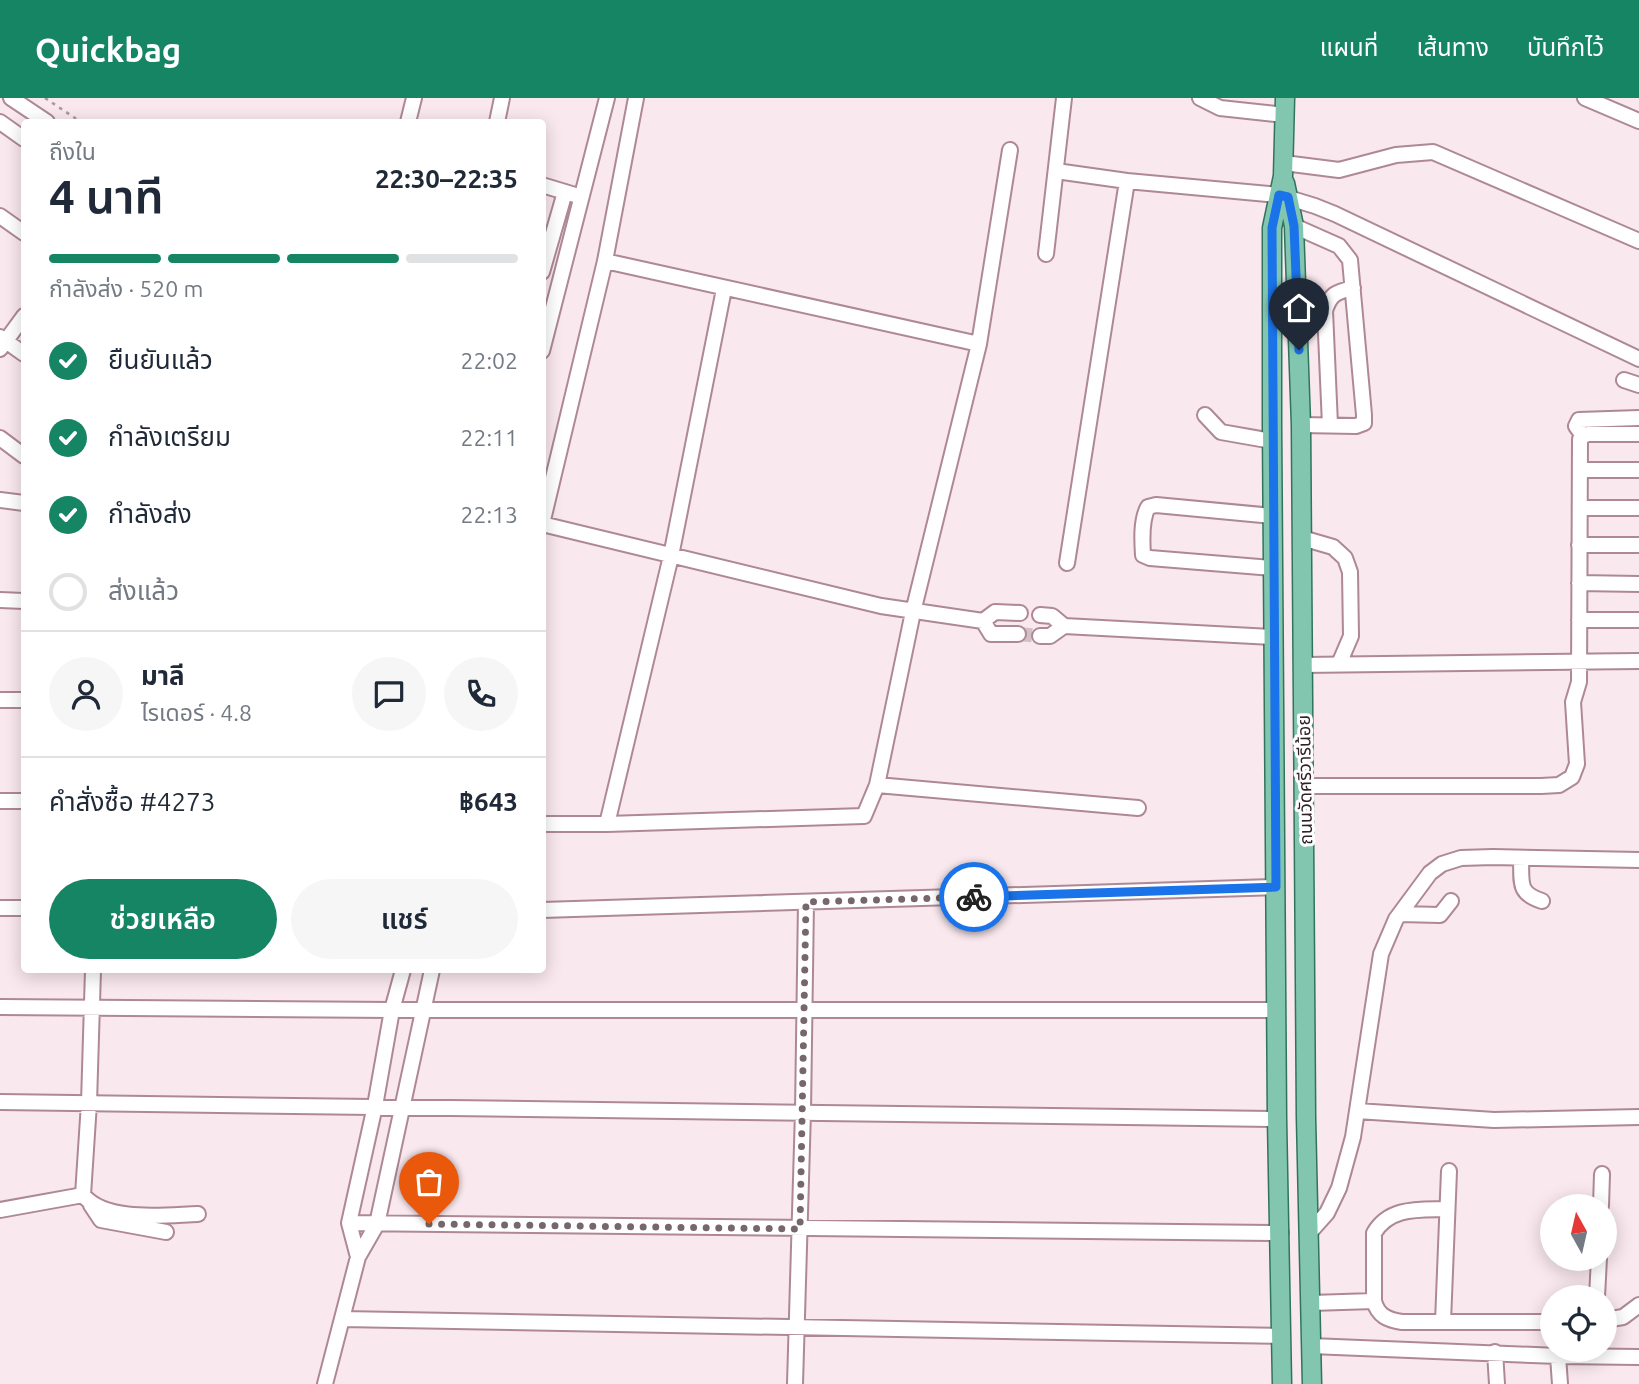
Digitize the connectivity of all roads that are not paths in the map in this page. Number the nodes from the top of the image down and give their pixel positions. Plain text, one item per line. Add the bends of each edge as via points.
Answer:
1 (11, 98) edge
2 (414, 98) edge
3 (502, 98) edge
4 (607, 98) edge
5 (636, 98) edge
6 (1063, 98) edge
7 (1199, 98) edge
8 (1585, 98) edge
9 (1285, 106) edge
10 (42, 119) edge
11 (409, 119) edge
12 (498, 119) edge
13 (1639, 121) edge
14 (0, 122) edge
15 (21, 137) edge
16 (1010, 150) dead end
17 (1284, 170) junction
18 (1056, 171) junction
19 (1127, 181) junction
20 (546, 187) edge
21 (565, 192) junction
22 (1284, 196) junction
23 (583, 198) junction
24 (0, 216) edge
25 (1294, 226) junction
26 (21, 231) edge
27 (1639, 241) edge
28 (1046, 254) dead end
29 (546, 258) edge
30 (605, 261) junction
31 (1353, 288) junction
32 (724, 289) junction
33 (21, 320) edge
34 (546, 336) edge
35 (2, 342) edge
36 (979, 344) junction
37 (21, 352) edge
38 (1639, 359) edge
39 (1624, 380) dead end
40 (1639, 385) edge
41 (1205, 415) dead end
42 (1639, 418) edge
43 (1301, 425) junction
44 (1329, 425) junction
45 (1272, 433) junction
46 (1639, 434) edge
47 (1583, 436) junction
48 (0, 439) edge
49 (21, 454) edge
50 (1580, 470) junction
51 (1639, 470) edge
52 (0, 500) edge
53 (21, 503) edge
54 (546, 507) edge
55 (1580, 508) junction
56 (1639, 508) edge
57 (1273, 516) junction
58 (546, 525) edge
59 (1302, 538) junction
60 (1579, 545) junction
61 (1639, 545) edge
62 (671, 556) junction
63 (1066, 563) dead end
64 (1273, 568) junction
65 (1579, 583) junction
66 (1639, 584) edge
67 (0, 600) edge
68 (21, 601) edge
69 (913, 612) junction
70 (1020, 613) dead end
71 (1040, 615) dead end
72 (1579, 620) junction
73 (1639, 620) edge
74 (983, 621) junction
75 (1064, 626) junction
76 (1018, 635) tunnel mouth
77 (1040, 636) tunnel mouth
78 (1274, 637) junction
79 (1579, 661) junction
80 (1639, 661) edge
81 (1339, 664) junction
82 (1303, 665) junction
83 (0, 700) edge
84 (21, 700) edge
85 (877, 785) junction
86 (1305, 786) junction
87 (0, 801) edge
88 (21, 801) edge
89 (1138, 808) dead end
90 (546, 824) edge
91 (607, 824) junction
92 (1521, 859) junction
93 (1639, 860) edge
94 (1276, 887) junction
95 (1451, 901) dead end
96 (1542, 901) dead end
97 (806, 902) junction
98 (0, 908) edge
99 (21, 908) edge
100 (546, 910) edge
101 (1400, 914) junction
102 (93, 973) edge
103 (402, 973) edge
104 (431, 973) edge
105 (0, 1007) edge
106 (92, 1007) junction
107 (425, 1009) junction
108 (804, 1009) junction
109 (392, 1010) junction
110 (1277, 1010) junction
111 (0, 1102) edge
112 (89, 1103) junction
113 (375, 1106) junction
114 (404, 1107) junction
115 (803, 1111) junction
116 (1357, 1111) junction
117 (1639, 1117) edge
118 (1277, 1119) junction
119 (1449, 1171) dead end
120 (1602, 1174) dead end
121 (1601, 1194) edge
122 (86, 1200) junction
123 (1447, 1209) junction
124 (0, 1210) edge
125 (198, 1214) dead end
126 (349, 1223) junction
127 (377, 1224) junction
128 (800, 1229) junction
129 (166, 1232) dead end
130 (1310, 1232) junction
131 (1281, 1233) junction
132 (358, 1257) junction
133 (1374, 1301) junction
134 (1311, 1303) junction
135 (1639, 1305) edge
136 (1617, 1318) edge
137 (342, 1319) junction
138 (1443, 1322) junction
139 (1540, 1322) edge
140 (797, 1326) junction
141 (1282, 1336) junction
142 (1311, 1346) junction
143 (1495, 1352) junction
144 (1540, 1355) edge
145 (1617, 1357) edge
146 (1639, 1357) edge
147 (1558, 1362) edge
148 (325, 1384) edge
149 (795, 1384) edge
150 (1282, 1384) edge
151 (1312, 1384) edge
152 (1497, 1384) edge
153 (1560, 1384) edge

1 - 10 street
2 - 11 street
3 - 12 street
4 - 23 street
5 - 30 street
6 - 18 street
7 - 9 street via 1220,108
8 - 13 street
9 - 17 main road, ถนนวัดศรีวารีน้อย
14 - 15 street
16 - 36 street
17 - 22 main road, ถนนวัดศรีวารีน้อย
17 - 27 street via 1339,170 1396,155 1433,152
18 - 19 street
18 - 28 street
19 - 22 street
19 - 63 street
20 - 21 street
21 - 23 street
21 - 29 street
22 - 25 main road, ถนนวัดศรีวารีน้อย
22 - 38 street via 1335,214
22 - 45 main road, ถนนวัดศรีวารีน้อย via 1272,228
23 - 34 street
24 - 26 street
25 - 31 street via 1339,246 1350,260
25 - 43 main road, ถนนวัดศรีวารีน้อย
30 - 32 street
30 - 54 street
31 - 44 street via 1329,297 1325,311
31 - 44 street via 1364,423
32 - 36 street
32 - 62 street
33 - 35 street
35 - 37 street
36 - 69 street
39 - 40 street
41 - 45 street via 1218,431
42 - 47 street via 1579,420 1576,426
43 - 44 street
43 - 45 main road
43 - 59 main road, ถนนวัดศรีวารีน้อย
45 - 57 main road, ถนนวัดศรีวารีน้อย
46 - 47 street
47 - 50 street
48 - 49 street
50 - 51 street
50 - 55 street
52 - 53 street
55 - 56 street
55 - 60 street
57 - 64 main road, ถนนวัดศรีวารีน้อย
57 - 64 street via 1148,507 1143,555
58 - 62 street
59 - 81 street via 1334,547 1350,572 1351,636
59 - 82 main road, ถนนวัดศรีวารีน้อย
60 - 61 street
60 - 65 street
62 - 69 street
62 - 91 street
64 - 78 main road, ถนนวัดศรีวารีน้อย
65 - 66 street
65 - 72 street
67 - 68 street
69 - 74 street
69 - 85 street
70 - 74 street via 995,612
71 - 75 street via 1052,616
72 - 73 street
72 - 79 street
74 - 76 street via 991,634
75 - 77 street via 1050,636
75 - 78 street
78 - 94 main road, ถนนวัดศรีวารีน้อย
79 - 80 street
79 - 81 street
79 - 86 street via 1573,702 1577,764 1568,781 1541,786
81 - 82 street
82 - 86 main road, ถนนวัดศรีวารีน้อย
83 - 84 street
85 - 89 street
85 - 91 street via 864,816
86 - 130 main road, ถนนวัดศรีวารีน้อย
87 - 88 street
90 - 91 street
92 - 93 street
92 - 96 street via 1523,891
92 - 101 street via 1461,858 1442,864
94 - 97 street
94 - 110 main road, ถนนวัดศรีวารีน้อย
95 - 101 street via 1440,915
97 - 100 street
97 - 108 street
98 - 99 street
101 - 116 street via 1381,954
102 - 106 street
103 - 109 street
104 - 107 street
105 - 106 street
106 - 109 street
106 - 112 street
107 - 108 street
107 - 109 street
107 - 114 street
108 - 110 street
108 - 115 street
109 - 113 street
110 - 118 main road, ถนนวัดศรีวารีน้อย
111 - 112 street
112 - 113 street
112 - 122 street
113 - 114 street
113 - 126 street
114 - 115 street
114 - 127 street
115 - 118 street
115 - 128 street
116 - 117 street via 1494,1120
116 - 130 street via 1339,1188 1327,1213
118 - 131 main road, ถนนวัดศรีวารีน้อย
119 - 123 street
120 - 121 street
122 - 124 street
122 - 125 street via 116,1213
122 - 129 street via 101,1220
123 - 133 street via 1398,1211 1378,1225 1374,1233
123 - 138 street
126 - 127 street
126 - 132 street
127 - 128 street
127 - 132 street
128 - 131 street
128 - 140 street
130 - 134 main road, ถนนวัดศรีวารีน้อย
131 - 141 main road, ถนนวัดศรีวารีน้อย
132 - 137 street
133 - 134 street
133 - 138 street via 1382,1316 1391,1320
134 - 142 main road, ถนนวัดศรีวารีน้อย
135 - 136 street
137 - 140 street
137 - 148 street
138 - 139 street
140 - 141 street
140 - 149 street
141 - 150 main road, ถนนวัดศรีวารีน้อย
142 - 143 street
142 - 151 main road, ถนนวัดศรีวารีน้อย
143 - 144 street
143 - 152 street
145 - 146 street
147 - 153 street

